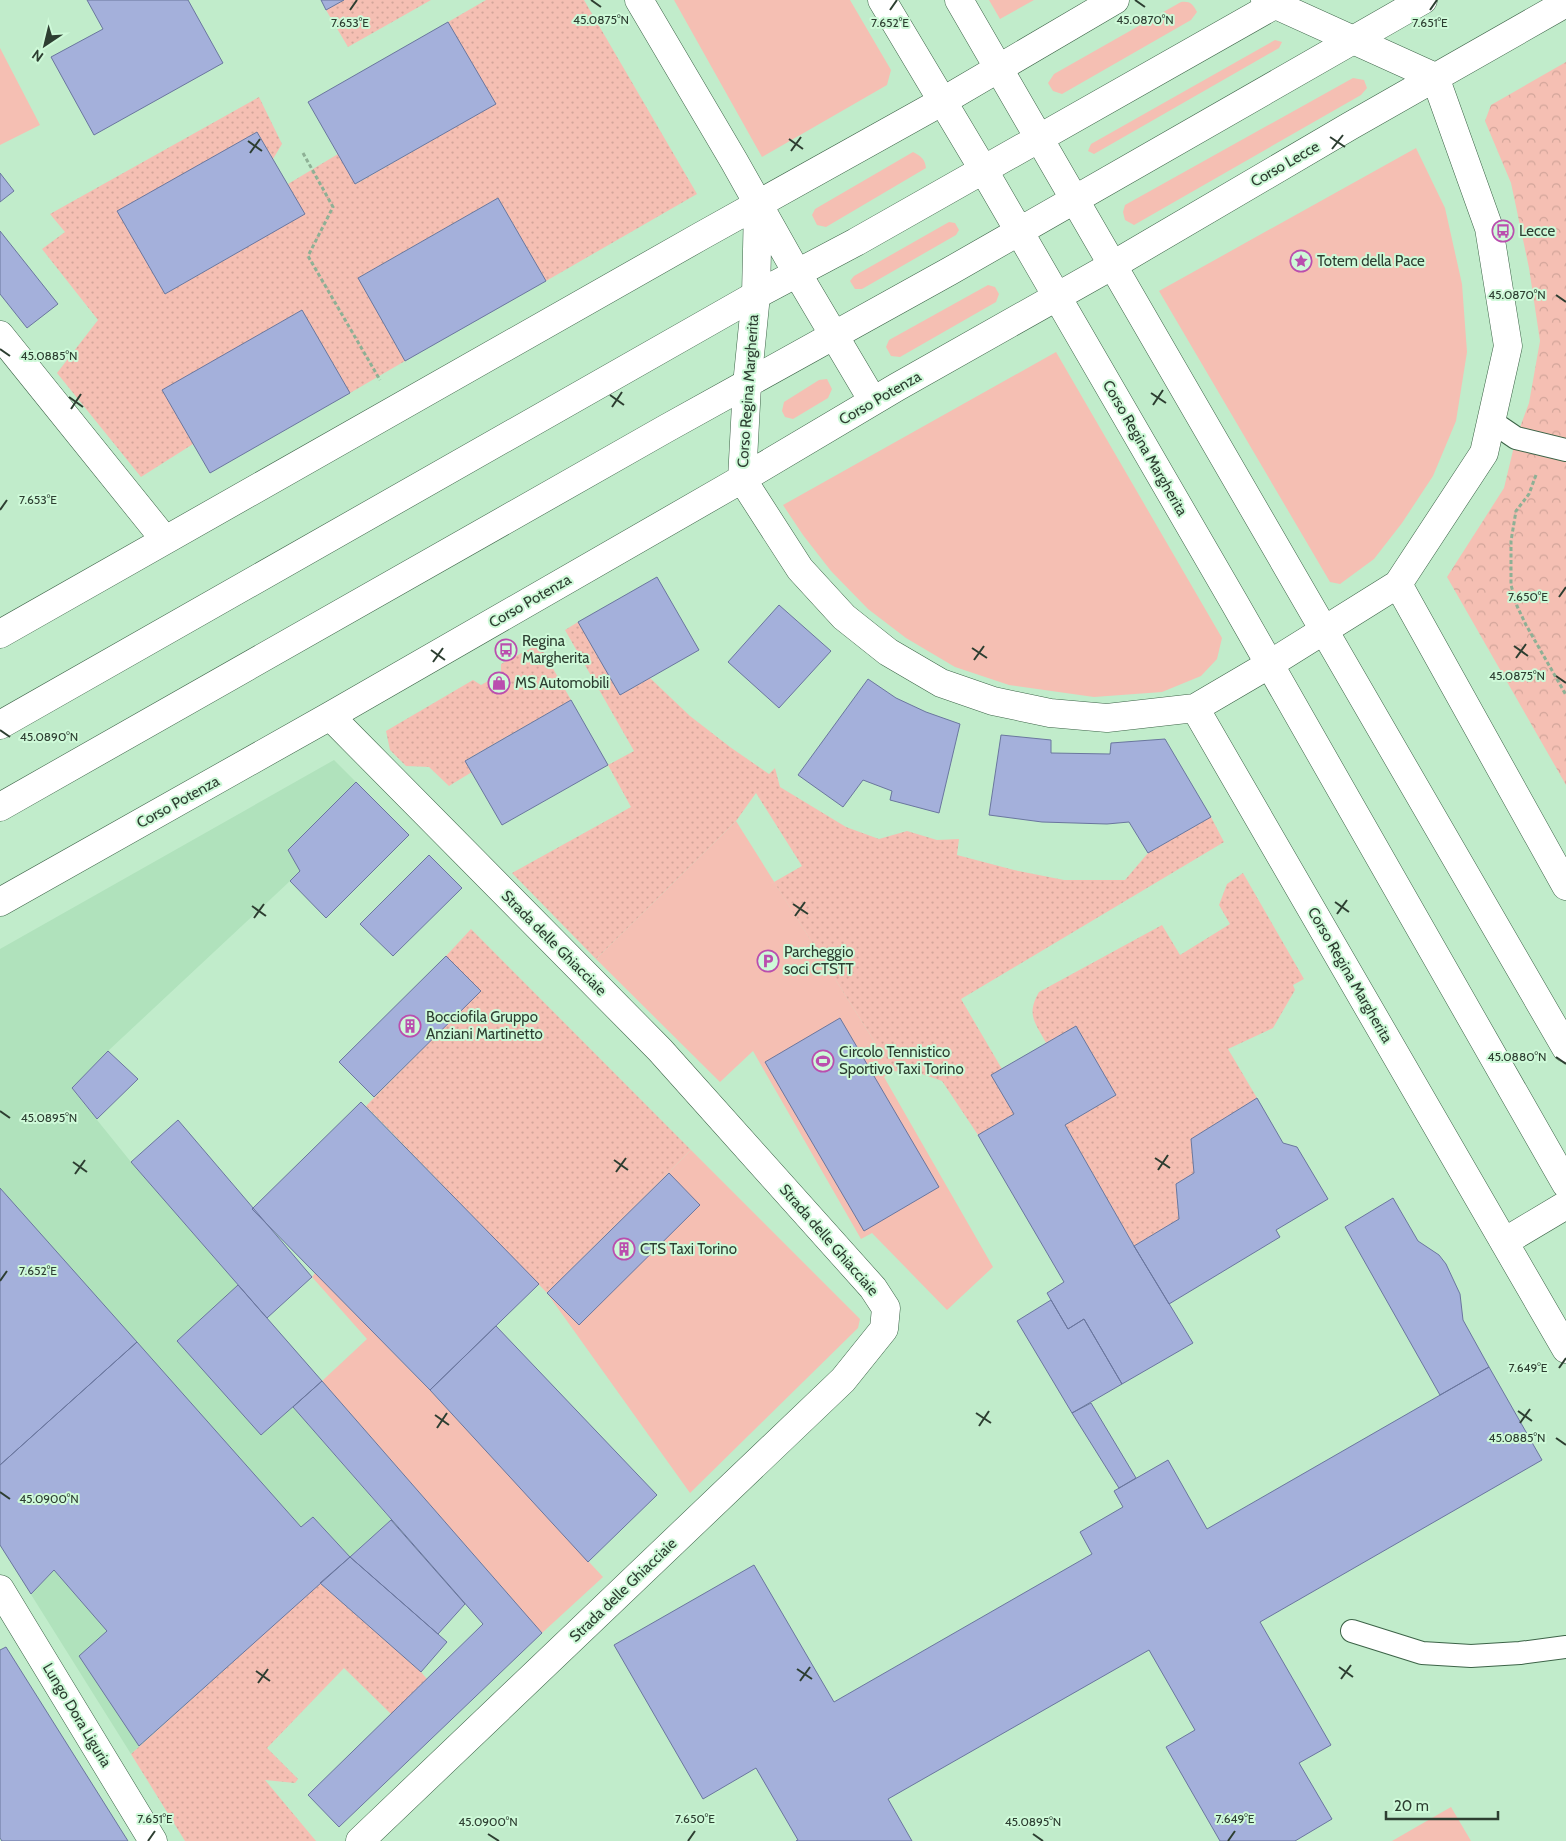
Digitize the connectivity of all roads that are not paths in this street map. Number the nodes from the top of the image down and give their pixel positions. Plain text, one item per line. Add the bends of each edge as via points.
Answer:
1 (639, 0) edge
2 (882, 0) edge
3 (959, 0) edge
4 (1115, 0) edge
5 (1423, 0) edge
6 (1274, 1) edge
7 (1566, 3) edge
8 (1352, 40) junction
9 (999, 67) junction
10 (1435, 77) junction
11 (943, 101) junction
12 (1039, 137) junction
13 (983, 170) junction
14 (1075, 199) junction
15 (758, 205) junction
16 (1018, 231) junction
17 (1113, 265) junction
18 (797, 273) junction
19 (756, 295) junction
20 (1057, 297) junction
21 (0, 335) edge
22 (835, 335) junction
23 (747, 385) junction
24 (873, 401) junction
25 (1491, 421) junction
26 (1557, 448) edge
27 (742, 479) junction
28 (165, 540) junction
29 (1398, 584) junction
30 (1325, 630) junction
31 (0, 634) edge
32 (1270, 664) junction
33 (1195, 708) junction
34 (330, 716) junction
35 (0, 725) edge
36 (0, 807) edge
37 (1566, 886) edge
38 (0, 902) edge
39 (1566, 1048) edge
40 (1566, 1184) edge
41 (1566, 1205) edge
42 (1504, 1242) junction
43 (1566, 1349) edge
44 (0, 1589) edge
45 (7, 1616) edge
46 (1352, 1631) dead end
47 (1566, 1647) edge
48 (153, 1841) edge
49 (360, 1841) edge

1 - 15 street
2 - 11 street, Corso Regina Margherita
3 - 9 street
4 - 9 street
5 - 8 street
6 - 8 street
6 - 12 street
7 - 10 street, Corso Lecce
8 - 10 street
8 - 14 street
9 - 11 street
9 - 12 street
10 - 17 street, Corso Lecce
10 - 25 street, Corso Regina Margherita via 1489,228 1508,346
11 - 13 street, Corso Regina Margherita
11 - 15 street
12 - 13 street
12 - 14 street
13 - 16 street, Corso Regina Margherita
13 - 18 street
14 - 16 street
14 - 17 street
15 - 18 street
15 - 19 street, Corso Regina Margherita
15 - 28 street
16 - 20 street, Corso Regina Margherita
16 - 22 street
17 - 20 street, Corso Lecce
17 - 30 street
18 - 19 street
18 - 22 street
19 - 23 street, Corso Regina Margherita
19 - 35 street
20 - 24 street, Corso Potenza
20 - 32 street, Corso Regina Margherita
21 - 28 street
22 - 23 street
22 - 24 street
23 - 27 street, Corso Regina Margherita
23 - 36 street
24 - 27 street, Corso Potenza
25 - 26 lane via 1516,438
25 - 29 street, Corso Regina Margherita via 1484,454
27 - 33 street, Corso Regina Margherita via 800,569 844,617 888,652 941,683 993,701 1050,714 1107,718
27 - 34 street, Corso Potenza
28 - 31 street
29 - 30 street, Corso Regina Margherita
29 - 37 street
30 - 32 street, Corso Regina Margherita
30 - 39 street
32 - 33 street, Corso Regina Margherita
32 - 40 street, Corso Regina Margherita
33 - 42 street, Corso Regina Margherita
34 - 38 street, Corso Potenza
34 - 49 street, Strada delle Ghiacciaie via 660,1050 873,1288 886,1308 884,1329 843,1380
41 - 42 street
42 - 43 street, Corso Regina Margherita
44 - 45 street, Lungo Dora Liguria
45 - 48 street, Lungo Dora Liguria
46 - 47 lane via 1422,1653 1471,1656

